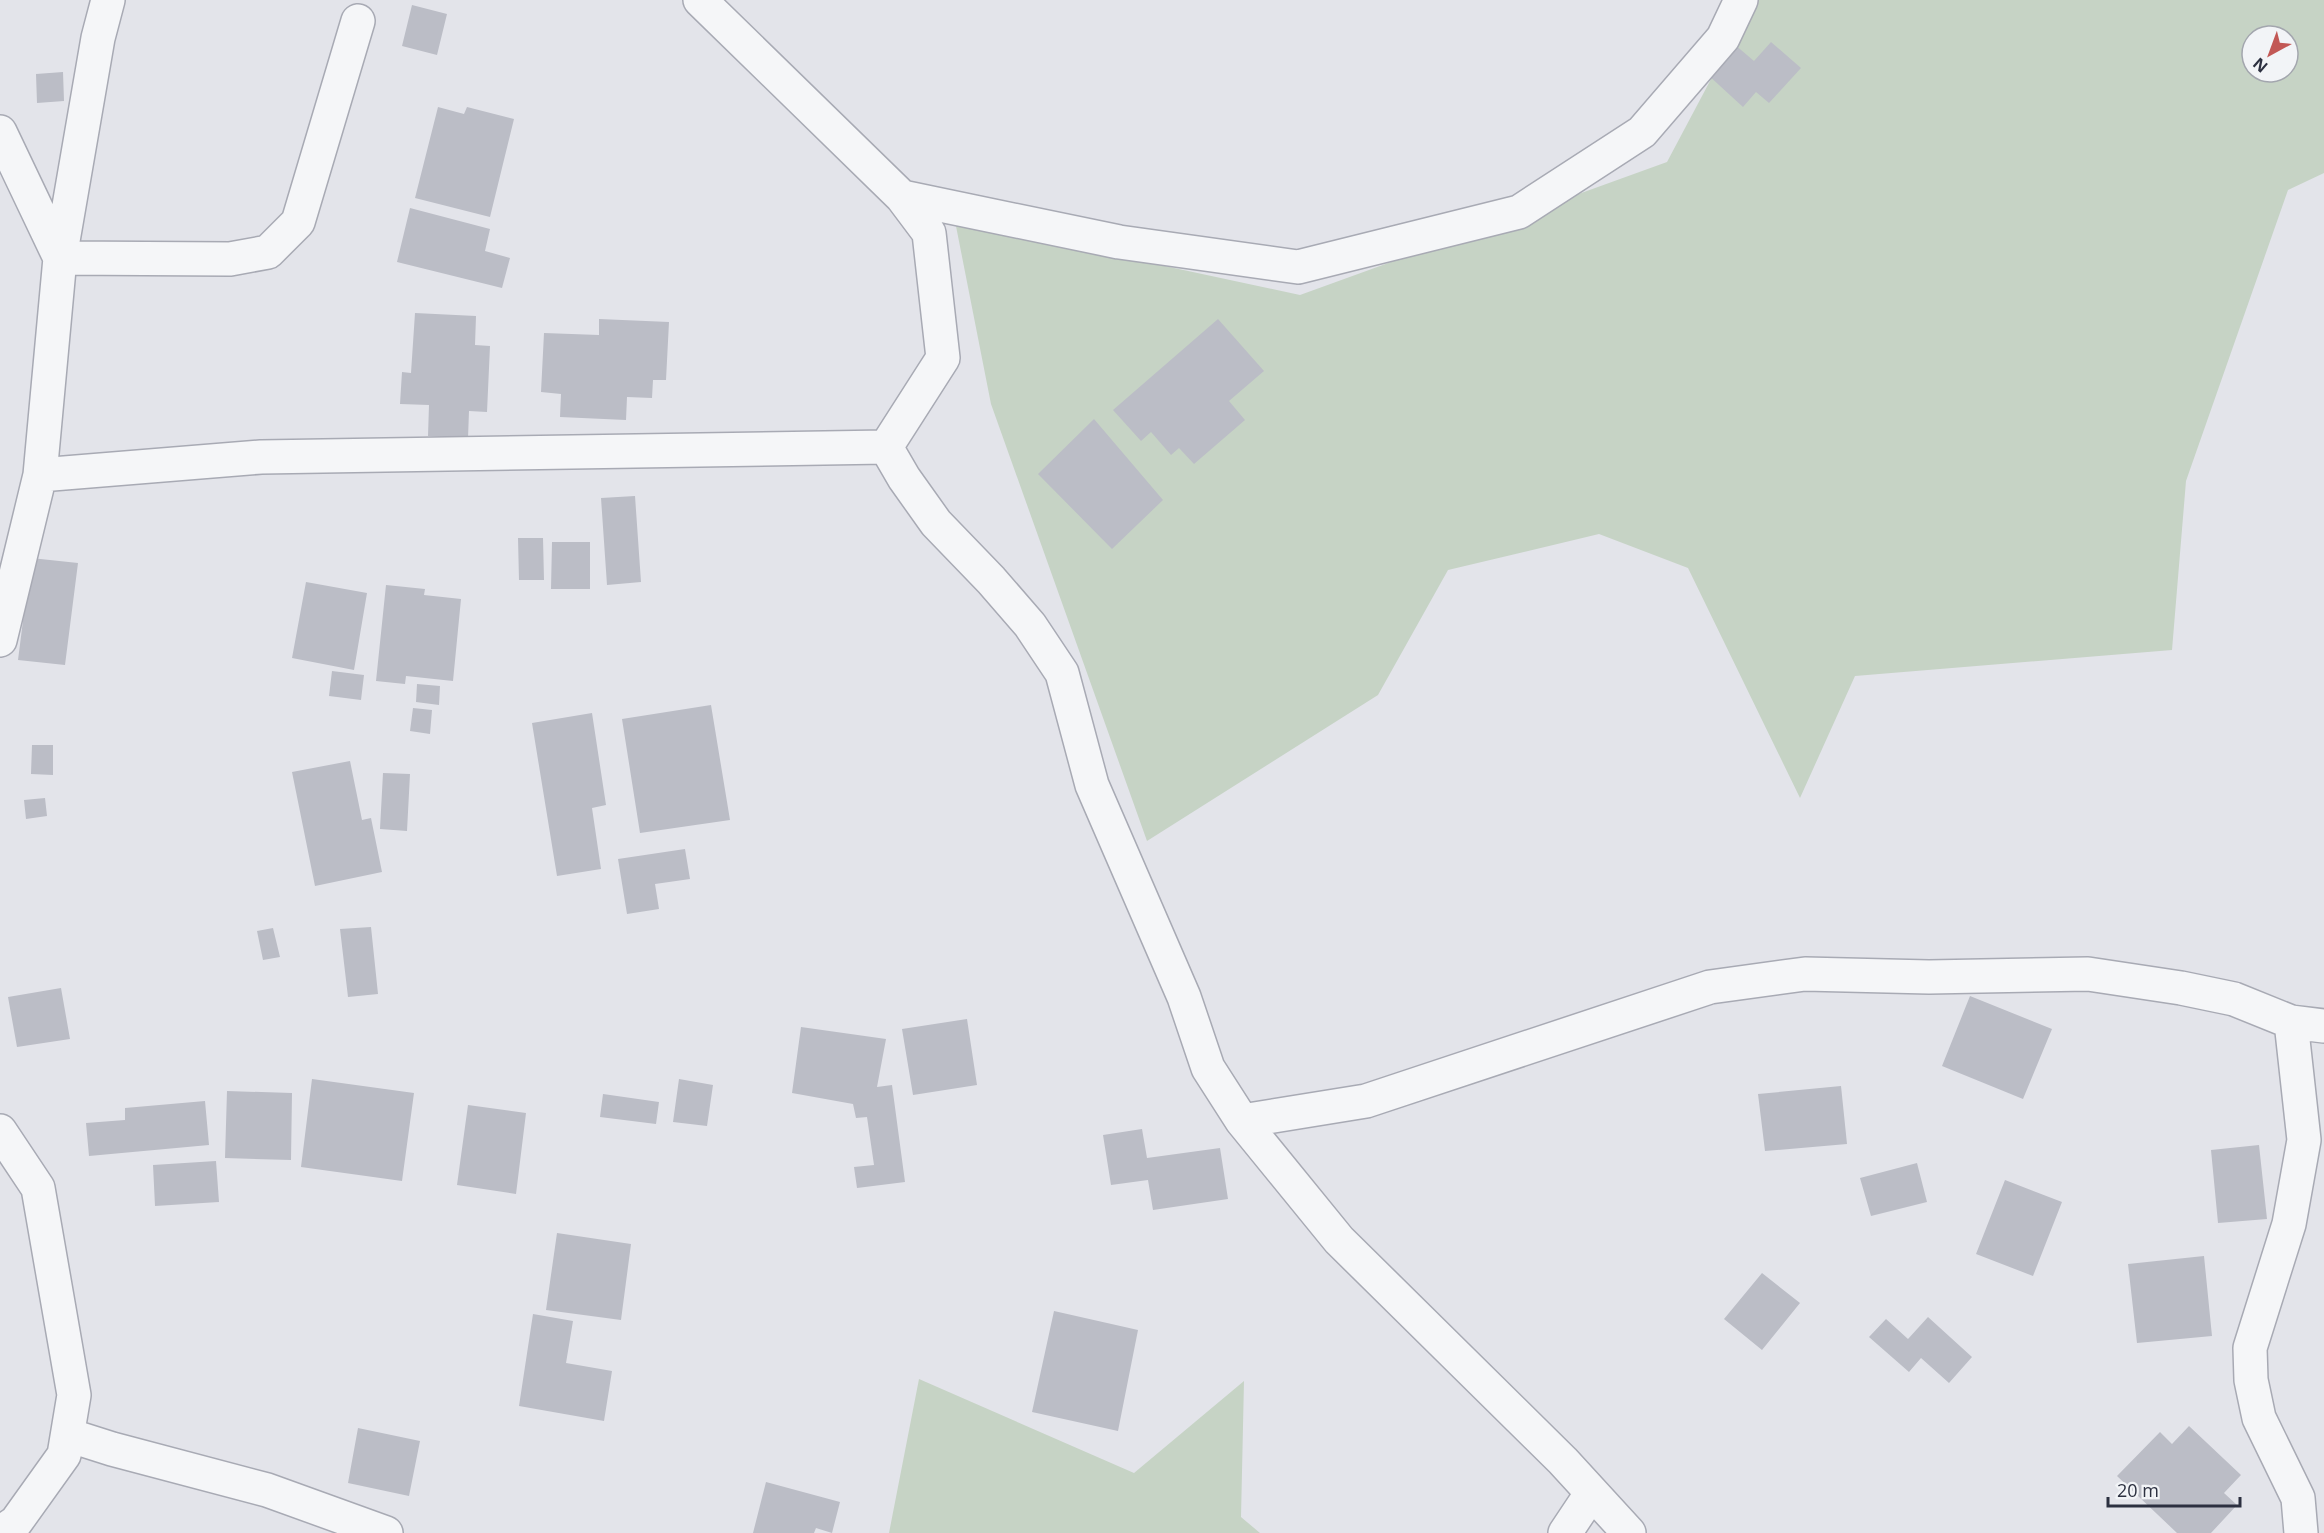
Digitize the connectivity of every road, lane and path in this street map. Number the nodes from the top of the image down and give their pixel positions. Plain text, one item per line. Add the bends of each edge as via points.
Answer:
1 (108, 0) edge
2 (700, 0) edge
3 (1741, 0) edge
4 (358, 21) dead end
5 (0, 132) edge
6 (903, 197) junction
7 (60, 258) junction
8 (886, 447) junction
9 (40, 475) junction
10 (0, 640) edge
11 (2291, 1022) junction
12 (2324, 1026) edge
13 (1242, 1121) junction
14 (0, 1131) edge
15 (68, 1435) junction
16 (1591, 1494) junction
17 (0, 1533) edge
18 (386, 1533) edge
19 (1565, 1533) edge
20 (1629, 1533) edge
21 (2301, 1533) edge

1 - 7 street
2 - 6 street
3 - 6 street via 1723,38 1642,132 1519,212 1298,267 1119,242
4 - 7 street via 298,222 268,252 230,259
5 - 7 street
6 - 8 street via 929,233 943,358
7 - 9 street
8 - 9 street via 261,457
8 - 13 street via 936,523 1030,625 1062,673 1092,785 1184,997 1208,1068
9 - 10 street
11 - 12 street
11 - 13 street via 2234,999 2088,974 1804,974 1710,987 1366,1101
11 - 21 street via 2304,1140 2289,1224 2250,1348 2251,1380 2259,1418 2298,1498
13 - 16 street via 1339,1240 1563,1461
14 - 15 street via 38,1188 74,1395
15 - 17 street via 64,1455 16,1522
15 - 18 street via 267,1490
16 - 19 street
16 - 20 street

